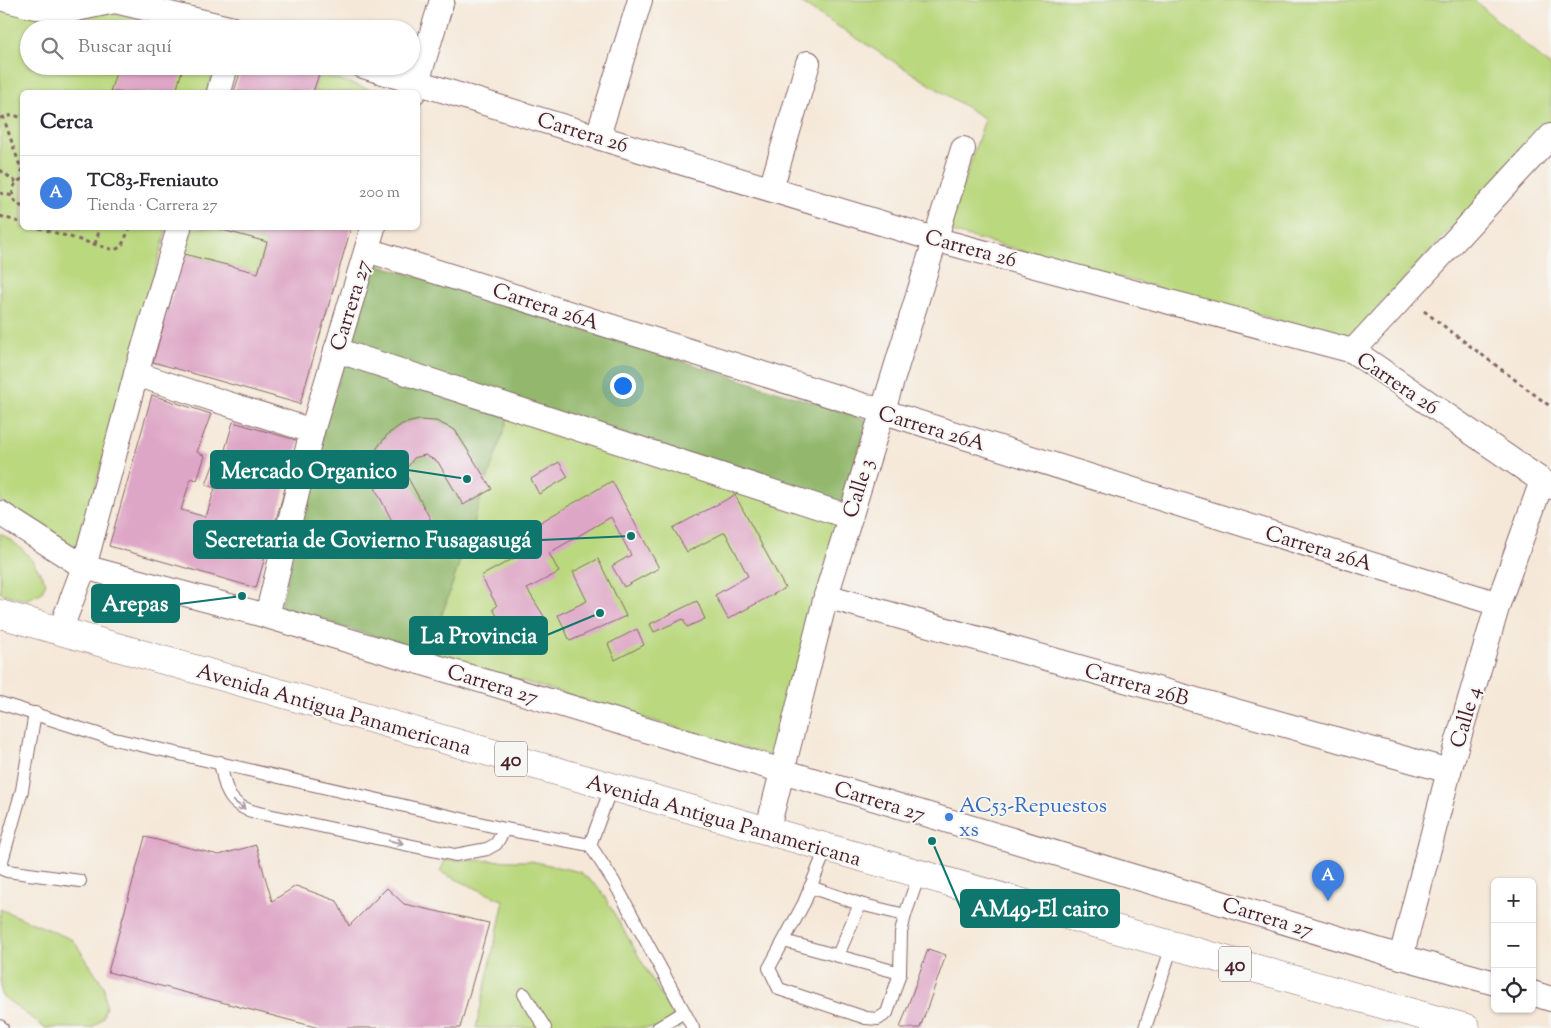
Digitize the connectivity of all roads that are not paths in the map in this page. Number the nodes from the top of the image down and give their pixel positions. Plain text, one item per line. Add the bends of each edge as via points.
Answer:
1 (7, 0) edge
2 (442, 0) edge
3 (640, 0) edge
4 (115, 1) edge
5 (195, 20) edge
6 (808, 63) dead end
7 (420, 71) edge
8 (223, 75) edge
9 (385, 75) edge
10 (419, 75) edge
11 (415, 87) edge
12 (219, 90) edge
13 (598, 136) junction
14 (1551, 137) edge
15 (963, 148) dead end
16 (771, 189) junction
17 (178, 230) edge
18 (372, 230) edge
19 (934, 239) junction
20 (367, 250) junction
21 (336, 350) junction
22 (1353, 351) junction
23 (136, 374) junction
24 (882, 412) junction
25 (312, 431) junction
26 (1547, 484) edge
27 (0, 513) edge
28 (850, 517) junction
29 (84, 567) junction
30 (826, 596) junction
31 (1498, 604) junction
32 (0, 614) edge
33 (267, 616) junction
34 (60, 631) junction
35 (0, 703) edge
36 (36, 713) junction
37 (220, 762) junction
38 (781, 771) junction
39 (1449, 771) junction
40 (611, 788) junction
41 (505, 829) junction
42 (766, 832) junction
43 (590, 845) junction
44 (826, 849) junction
45 (919, 875) junction
46 (80, 881) dead end
47 (810, 887) junction
48 (860, 904) junction
49 (905, 915) junction
50 (784, 941) junction
51 (1172, 946) junction
52 (838, 955) junction
53 (1400, 957) junction
54 (900, 973) junction
55 (1491, 982) edge
56 (524, 994) dead end
57 (1536, 994) edge
58 (1551, 999) edge
59 (1368, 1002) junction
60 (684, 1012) junction
61 (1455, 1026) edge
62 (546, 1028) edge
63 (658, 1028) edge
64 (693, 1028) edge
65 (1145, 1028) edge
66 (1392, 1028) edge

1 - 4 street via 67,11
2 - 7 street
3 - 13 street
4 - 5 street
6 - 16 street
8 - 12 street
9 - 11 street, Carrera 26
10 - 11 street
11 - 13 street, Carrera 26
13 - 16 street, Carrera 26
14 - 22 street
15 - 19 street, Calle 3
16 - 19 street, Carrera 26
17 - 23 street
18 - 20 street, Carrera 27
19 - 22 street, Carrera 26
19 - 24 street, Calle 3
20 - 21 street, Carrera 27
20 - 24 street, Carrera 26A
21 - 25 street, Carrera 27
21 - 28 street
22 - 26 street, Carrera 26
23 - 25 street
23 - 29 street
24 - 28 street, Calle 3
24 - 31 street, Carrera 26A
25 - 33 street, Carrera 27
26 - 31 street, Calle 4
27 - 29 street, Carrera 27
28 - 30 street, Calle 3
29 - 33 street, Carrera 27
29 - 34 street
30 - 38 street, Calle 3
30 - 39 street, Carrera 26B
31 - 39 street, Calle 4
32 - 34 main road, Avenida Antigua Panamericana / 40
33 - 38 street, Carrera 27
34 - 40 main road, Avenida Antigua Panamericana / 40
35 - 36 lane
36 - 37 lane via 110,738
36 - 46 lane via 22,790 2,869
37 - 41 lane
37 -> 41 lane via 226,789 233,802 243,810 455,855 496,844
38 - 42 street, Calle 3
38 - 53 street, Carrera 27
39 - 53 street, Calle 4
40 - 42 main road, Avenida Antigua Panamericana / 40
40 - 43 lane
41 - 43 lane
42 - 44 main road, Avenida Antigua Panamericana / 40
43 - 60 lane via 614,882
44 - 45 main road, Avenida Antigua Panamericana / 40
44 - 47 lane
45 - 49 lane
45 - 51 main road, Avenida Antigua Panamericana / 40
47 - 48 lane
47 - 50 lane
48 - 49 lane
48 - 52 lane
49 - 54 lane
50 - 52 lane
50 - 54 lane via 769,968 779,989 866,1018 878,1019 887,1012
51 - 59 main road, Avenida Antigua Panamericana / 40
51 - 65 lane
52 - 54 lane
53 - 55 street, Carrera 27
56 - 62 lane
57 - 58 street
59 - 61 main road, Avenida Antigua Panamericana / 40
59 - 66 main road
60 - 63 lane
60 - 64 lane

